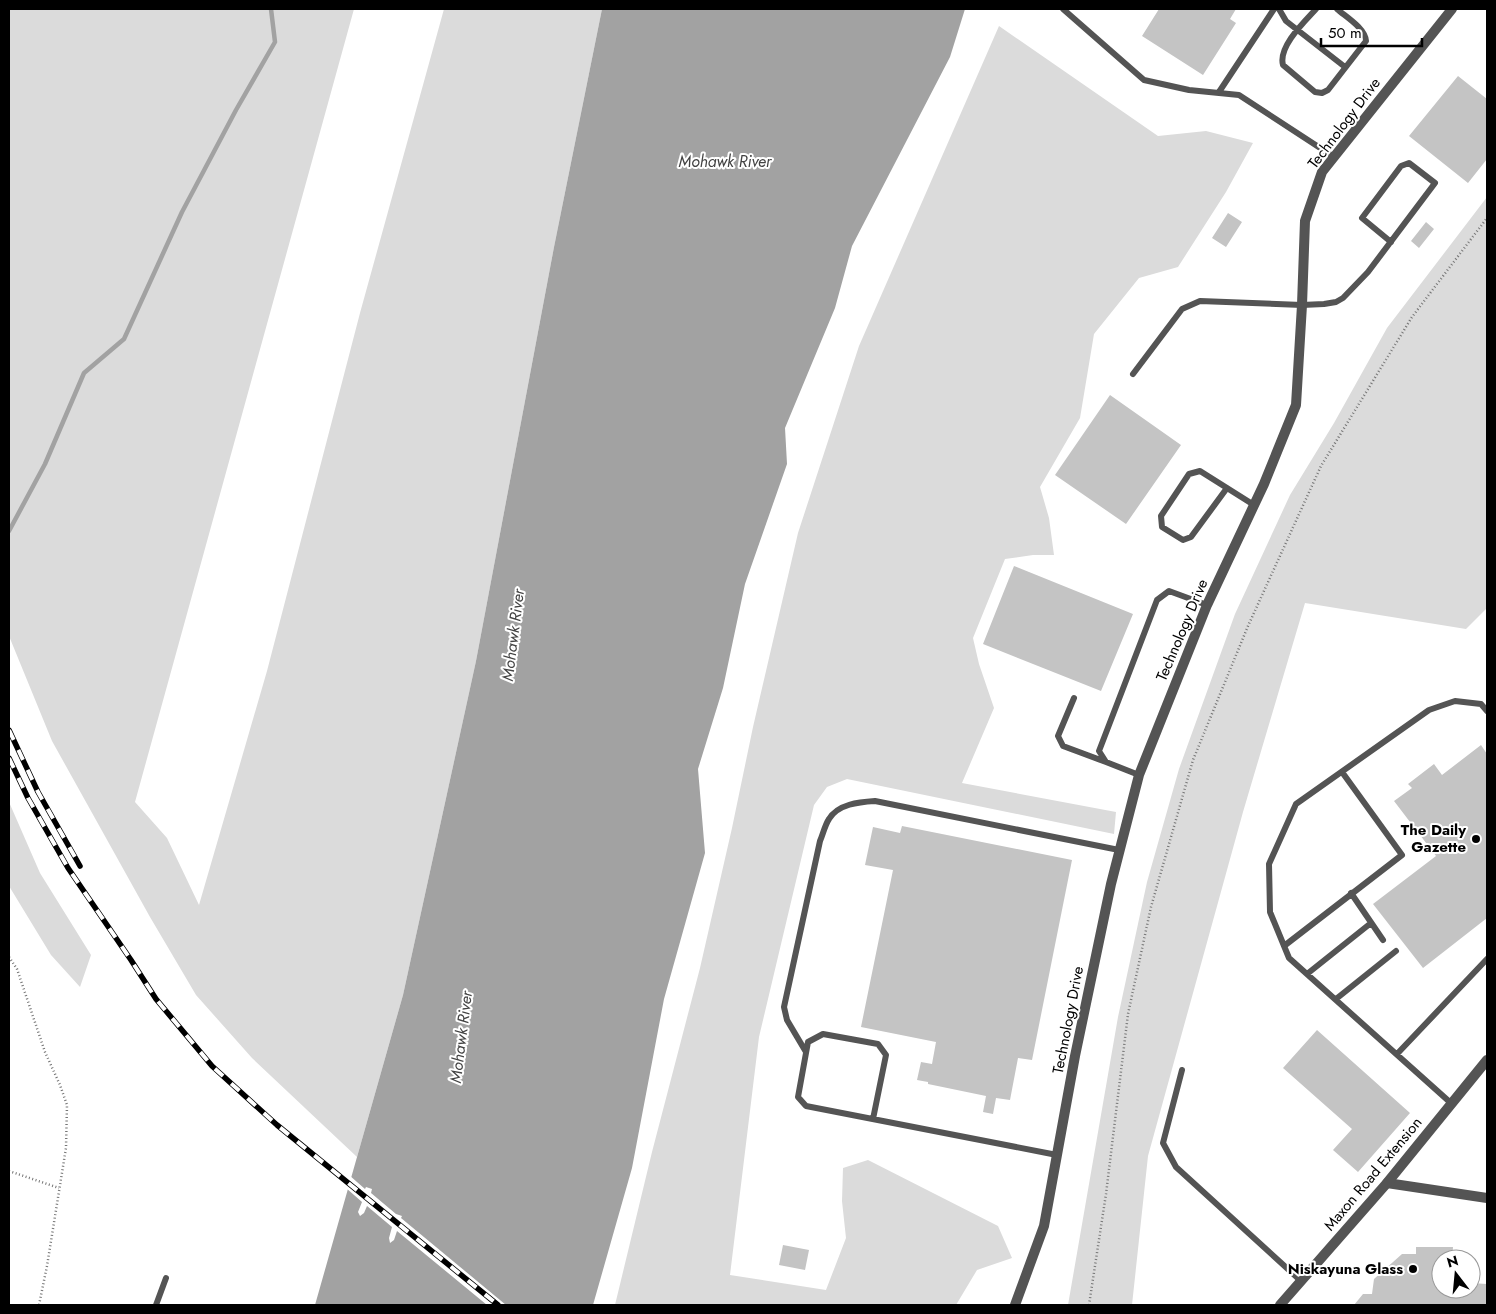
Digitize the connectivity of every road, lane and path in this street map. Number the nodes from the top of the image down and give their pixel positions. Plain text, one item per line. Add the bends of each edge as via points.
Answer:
1 (1062, 9) edge
2 (1274, 9) edge
3 (1279, 9) edge
4 (1316, 9) edge
5 (1337, 9) edge
6 (1452, 9) edge
7 (1298, 30) junction
8 (1345, 67) junction
9 (1219, 92) junction
10 (1334, 157) junction
11 (1487, 218) edge
12 (1391, 242) junction
13 (1302, 305) junction
14 (1133, 374) dead end
15 (1227, 488) junction
16 (1254, 505) junction
17 (1207, 605) junction
18 (1074, 698) dead end
19 (1487, 711) edge
20 (1106, 762) junction
21 (1342, 772) junction
22 (1139, 775) junction
23 (1120, 850) junction
24 (1351, 893) junction
25 (1371, 923) junction
26 (1383, 940) dead end
27 (1284, 946) junction
28 (1396, 951) dead end
29 (9, 956) edge
30 (1487, 959) edge
31 (1307, 974) junction
32 (1336, 1000) junction
33 (806, 1052) junction
34 (1397, 1054) junction
35 (1487, 1060) edge
36 (1182, 1070) dead end
37 (1452, 1104) junction
38 (873, 1120) junction
39 (1057, 1155) junction
40 (9, 1171) edge
41 (1387, 1183) junction
42 (59, 1188) junction
43 (1487, 1198) edge
44 (166, 1278) dead end
45 (1301, 1281) junction
46 (39, 1305) edge
47 (156, 1305) edge
48 (1015, 1305) edge
49 (1089, 1305) edge
50 (1280, 1305) edge

1 - 9 lane via 1144,80 1189,90
2 - 9 lane
3 - 7 lane via 1286,21
4 - 7 lane
5 - 8 lane via 1366,36 1366,41
6 - 10 street, Technology Drive
7 - 8 lane
7 - 8 lane via 1281,59 1283,65 1315,92 1328,90
9 - 10 lane via 1239,95
10 - 13 street, Technology Drive via 1322,172 1305,221
11 - 49 path via 1412,318 1321,466 1248,626 1193,760 1151,907 1128,1014
12 - 12 lane via 1435,183 1409,163 1400,166 1362,218
12 - 13 lane via 1343,298 1336,302
13 - 14 lane via 1200,301 1182,309
13 - 16 street, Technology Drive via 1296,405
15 - 15 lane via 1200,471 1189,474 1161,516 1162,527 1183,540 1191,537
15 - 16 lane
16 - 17 street, Technology Drive
17 - 20 lane via 1169,592 1157,600 1098,751
17 - 22 street, Technology Drive
18 - 20 lane via 1058,736 1063,746
19 - 21 lane via 1481,704 1455,701 1428,710
20 - 22 lane
21 - 24 lane via 1402,855
21 - 27 lane via 1296,804 1269,864 1270,912
22 - 23 street, Technology Drive
23 - 33 lane via 875,801 855,802 836,812 829,819 820,841 784,1007 786,1020
23 - 39 street, Technology Drive
24 - 25 lane
24 - 27 lane
25 - 26 lane
25 - 31 lane
27 - 31 lane via 1289,958
28 - 32 lane
29 - 42 path via 17,969 45,1052 68,1105 66,1148
30 - 34 lane
31 - 32 lane
32 - 34 lane
33 - 38 lane via 798,1097 806,1106
33 - 38 lane via 808,1042 823,1034 878,1044 886,1055
34 - 37 lane
35 - 37 street, Maxon Road Extension
36 - 45 lane via 1163,1143 1176,1167
37 - 41 street, Maxon Road Extension
38 - 39 lane
39 - 48 street, Technology Drive via 1044,1226
40 - 42 path
41 - 43 street
41 - 45 street, Maxon Road Extension
42 - 46 path
44 - 47 lane
45 - 50 street, Maxon Road Extension

